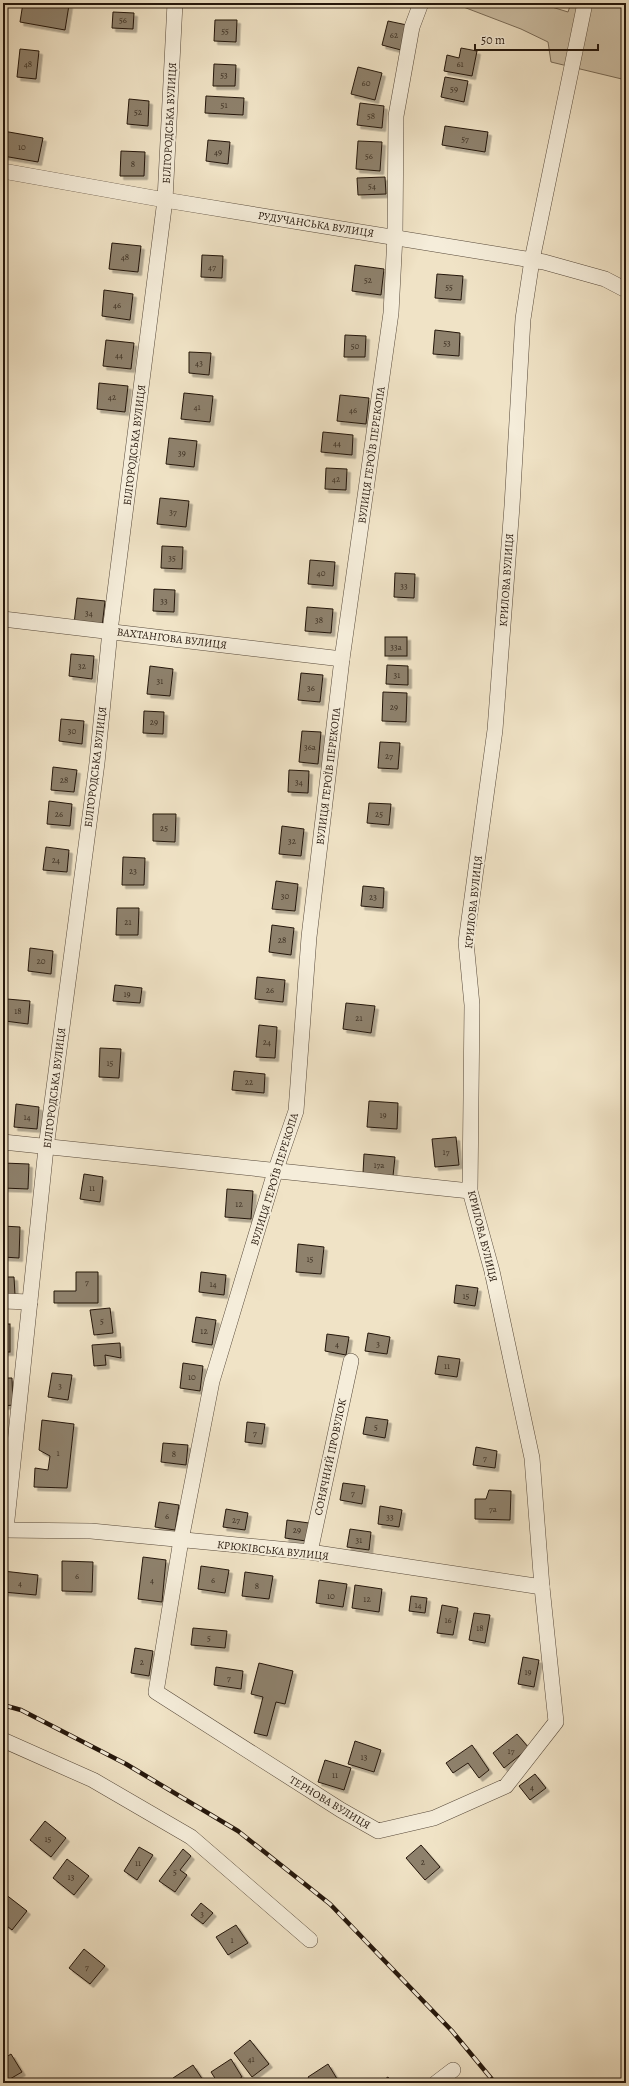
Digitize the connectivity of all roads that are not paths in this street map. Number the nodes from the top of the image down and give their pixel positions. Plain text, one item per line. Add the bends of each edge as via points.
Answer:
1 (175, 3) edge
2 (421, 3) edge
3 (585, 3) edge
4 (3, 171) edge
5 (165, 200) junction
6 (395, 236) junction
7 (532, 260) junction
8 (626, 290) edge
9 (3, 619) edge
10 (110, 631) junction
11 (342, 659) junction
12 (3, 1142) edge
13 (46, 1148) junction
14 (275, 1172) junction
15 (470, 1191) junction
16 (3, 1301) edge
17 (30, 1302) junction
18 (351, 1361) dead end
19 (5, 1530) edge
20 (181, 1540) junction
21 (310, 1552) junction
22 (542, 1587) junction
23 (3, 1740) edge
24 (310, 1940) dead end
25 (453, 2070) dead end
26 (436, 2083) edge

1 - 5 street, БІЛГОРОДСЬКА ВУЛИЦЯ
2 - 6 street, ВУЛИЦЯ ГЕРОЇВ ПЕРЕКОПА via 412,27 396,116
3 - 7 street, КРИЛОВА ВУЛИЦЯ
4 - 5 street, РУДУЧАНСЬКА ВУЛИЦЯ
5 - 6 street, РУДУЧАНСЬКА ВУЛИЦЯ
5 - 10 street, БІЛГОРОДСЬКА ВУЛИЦЯ
6 - 7 street, РУДУЧАНСЬКА ВУЛИЦЯ
6 - 11 street, ВУЛИЦЯ ГЕРОЇВ ПЕРЕКОПА via 391,313
7 - 8 street, РУДУЧАНСЬКА ВУЛИЦЯ via 605,279
7 - 15 street, КРИЛОВА ВУЛИЦЯ via 523,319 495,730 466,942 472,1005
9 - 10 street, ВАХТАНГОВА ВУЛИЦЯ
10 - 11 street, ВАХТАНГОВА ВУЛИЦЯ
10 - 13 street, БІЛГОРОДСЬКА ВУЛИЦЯ via 97,763
11 - 14 street, ВУЛИЦЯ ГЕРОЇВ ПЕРЕКОПА via 309,937 296,1111
12 - 13 street
13 - 14 street
13 - 17 street, БІЛГОРОДСЬКА ВУЛИЦЯ
14 - 15 street
14 - 20 street, ВУЛИЦЯ ГЕРОЇВ ПЕРЕКОПА via 212,1382
15 - 22 street, КРИЛОВА ВУЛИЦЯ via 492,1271 532,1458
16 - 17 street
17 - 19 street, БІЛГОРОДСЬКА ВУЛИЦЯ
18 - 21 street, СОНЯЧНИЙ ПРОВУЛОК
19 - 20 street, КРЮКІВСЬКА ВУЛИЦЯ via 91,1531
20 - 21 street, КРЮКІВСЬКА ВУЛИЦЯ
20 - 22 street, ТЕРНОВА ВУЛИЦЯ via 156,1692 378,1831 434,1818 506,1786 556,1722
21 - 22 street, КРЮКІВСЬКА ВУЛИЦЯ
23 - 24 street via 93,1780 191,1837
25 - 26 street

